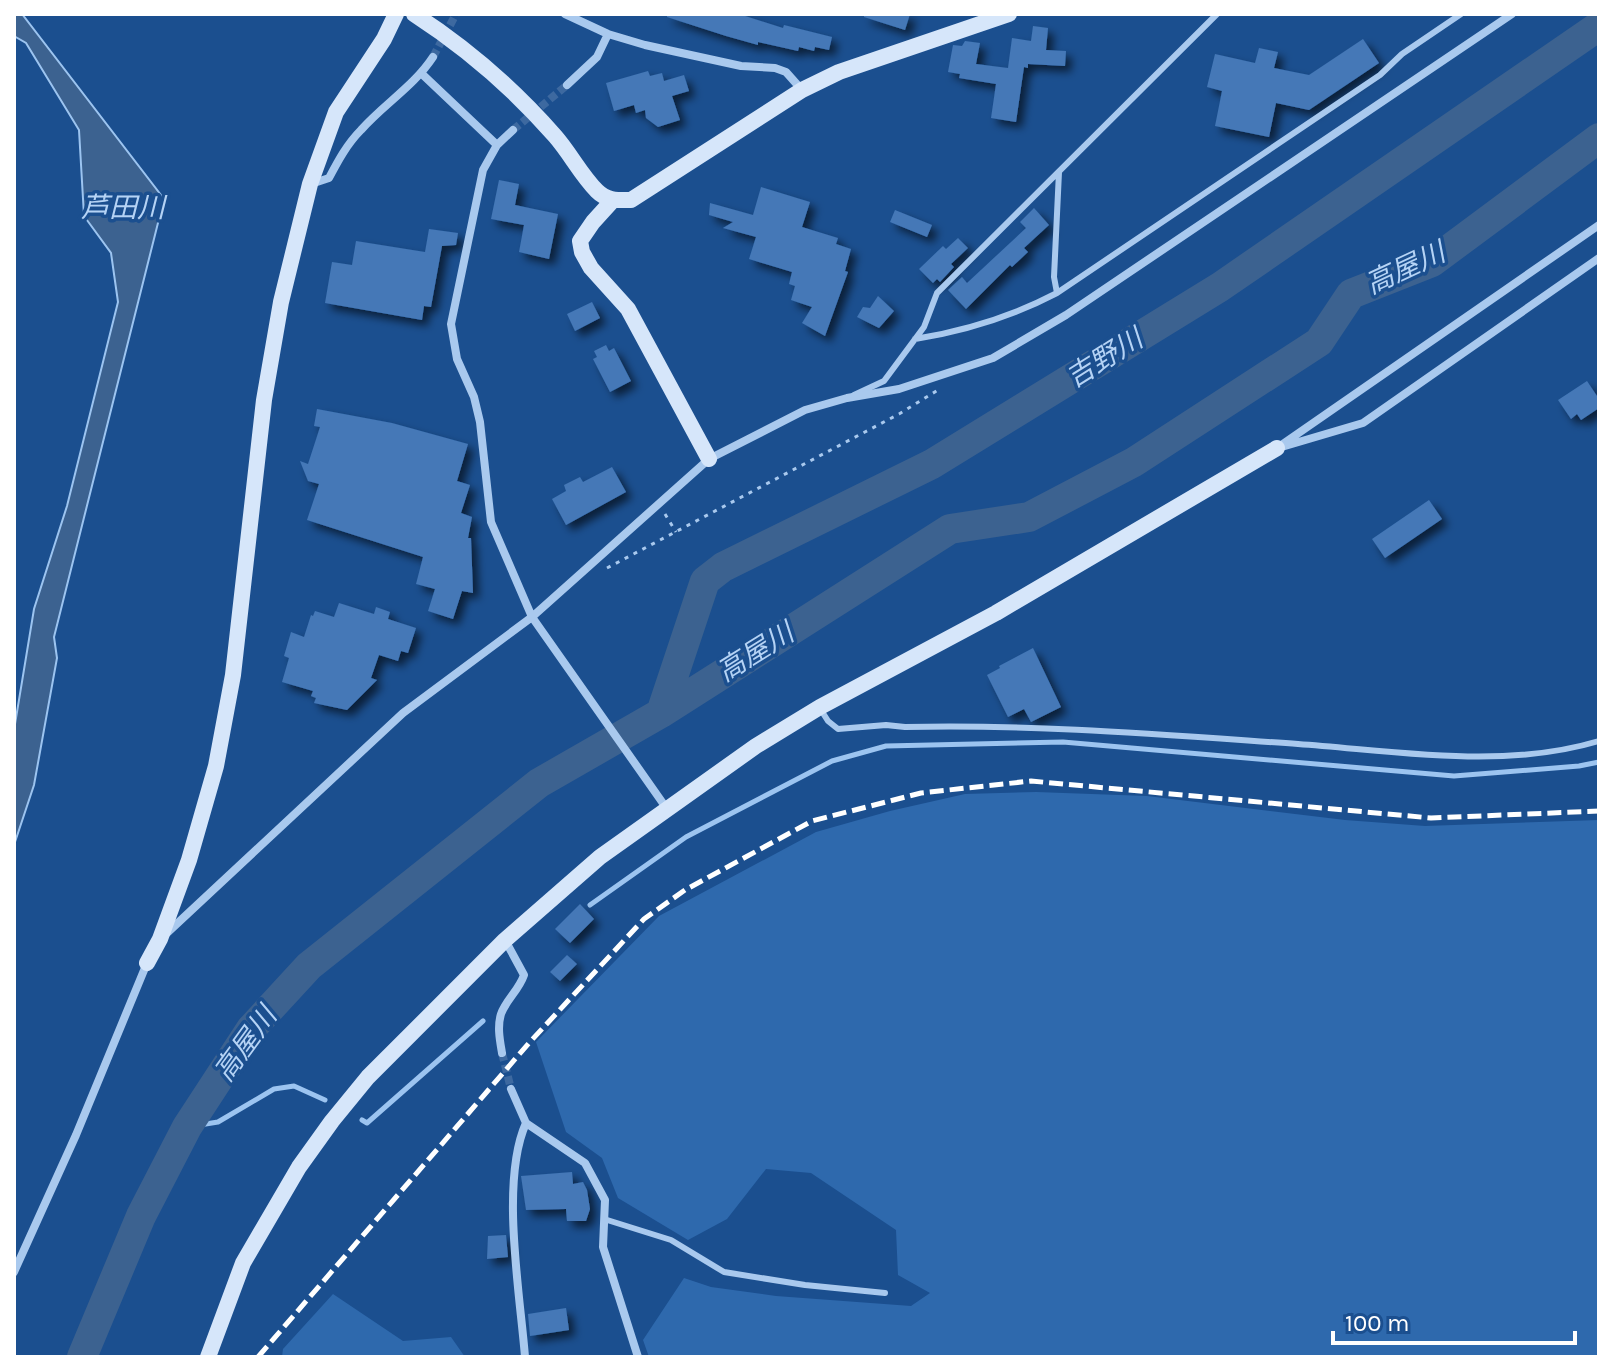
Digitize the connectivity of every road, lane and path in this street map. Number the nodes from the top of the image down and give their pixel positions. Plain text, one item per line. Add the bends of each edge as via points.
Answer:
1 (396, 14) edge
2 (414, 14) edge
3 (565, 14) edge
4 (1009, 14) edge
5 (1217, 14) edge
6 (1461, 14) edge
7 (1512, 14) edge
8 (608, 34) junction
9 (433, 57) tunnel mouth
10 (422, 74) junction
11 (567, 85) tunnel mouth
12 (802, 90) junction
13 (513, 130) tunnel mouth
14 (497, 145) junction
15 (1059, 172) junction
16 (310, 184) junction
17 (613, 200) junction
18 (1599, 225) edge
19 (1599, 258) edge
20 (1057, 293) junction
21 (915, 339) junction
22 (939, 390) dead end
23 (847, 398) junction
24 (1277, 448) junction
25 (709, 459) junction
26 (665, 513) dead end
27 (676, 532) junction
28 (606, 569) dead end
29 (534, 620) junction
30 (820, 707) junction
31 (1599, 741) edge
32 (668, 810) junction
33 (160, 939) junction
34 (505, 940) junction
35 (147, 963) joint
36 (502, 1053) tunnel mouth
37 (511, 1089) tunnel mouth
38 (526, 1123) junction
39 (604, 1219) junction
40 (14, 1272) edge
41 (885, 1293) dead end
42 (208, 1357) edge
43 (525, 1357) edge
44 (638, 1357) edge

1 - 16 street via 336,112
2 - 17 street via 506,83 598,192
3 - 8 street
4 - 12 street via 839,72
5 - 15 lane
6 - 20 lane via 1380,75
7 - 23 street via 1005,351 899,389
8 - 11 street via 597,57
8 - 12 street via 696,58 775,68
9 - 10 street
10 - 14 street
10 - 16 street via 362,128 329,178
12 - 17 street via 631,200
13 - 14 street
14 - 29 street via 483,170 451,324 457,359 480,422 491,522
15 - 20 lane
15 - 21 lane via 937,293
16 - 33 street via 264,400 233,675 216,766
17 - 25 street via 580,241 582,252 628,309
18 - 24 street
19 - 24 street via 1363,423
20 - 21 lane via 984,322
21 - 23 lane via 884,381
22 - 27 path
23 - 25 street via 805,410
24 - 30 street via 996,613
25 - 29 street
26 - 27 path
27 - 28 path
29 - 32 street
29 - 33 street via 403,713
30 - 31 lane via 838,729 1072,728 1460,756 1535,754
30 - 32 street
32 - 34 street via 600,857
33 - 35 street
34 - 36 street via 524,975 502,1012
34 - 42 street via 368,1077 299,1167 243,1263
35 - 40 street
37 - 38 street
38 - 39 street via 585,1163 605,1200
38 - 43 street via 519,1140 515,1214
39 - 41 lane via 671,1240 724,1272
39 - 44 street via 603,1247

